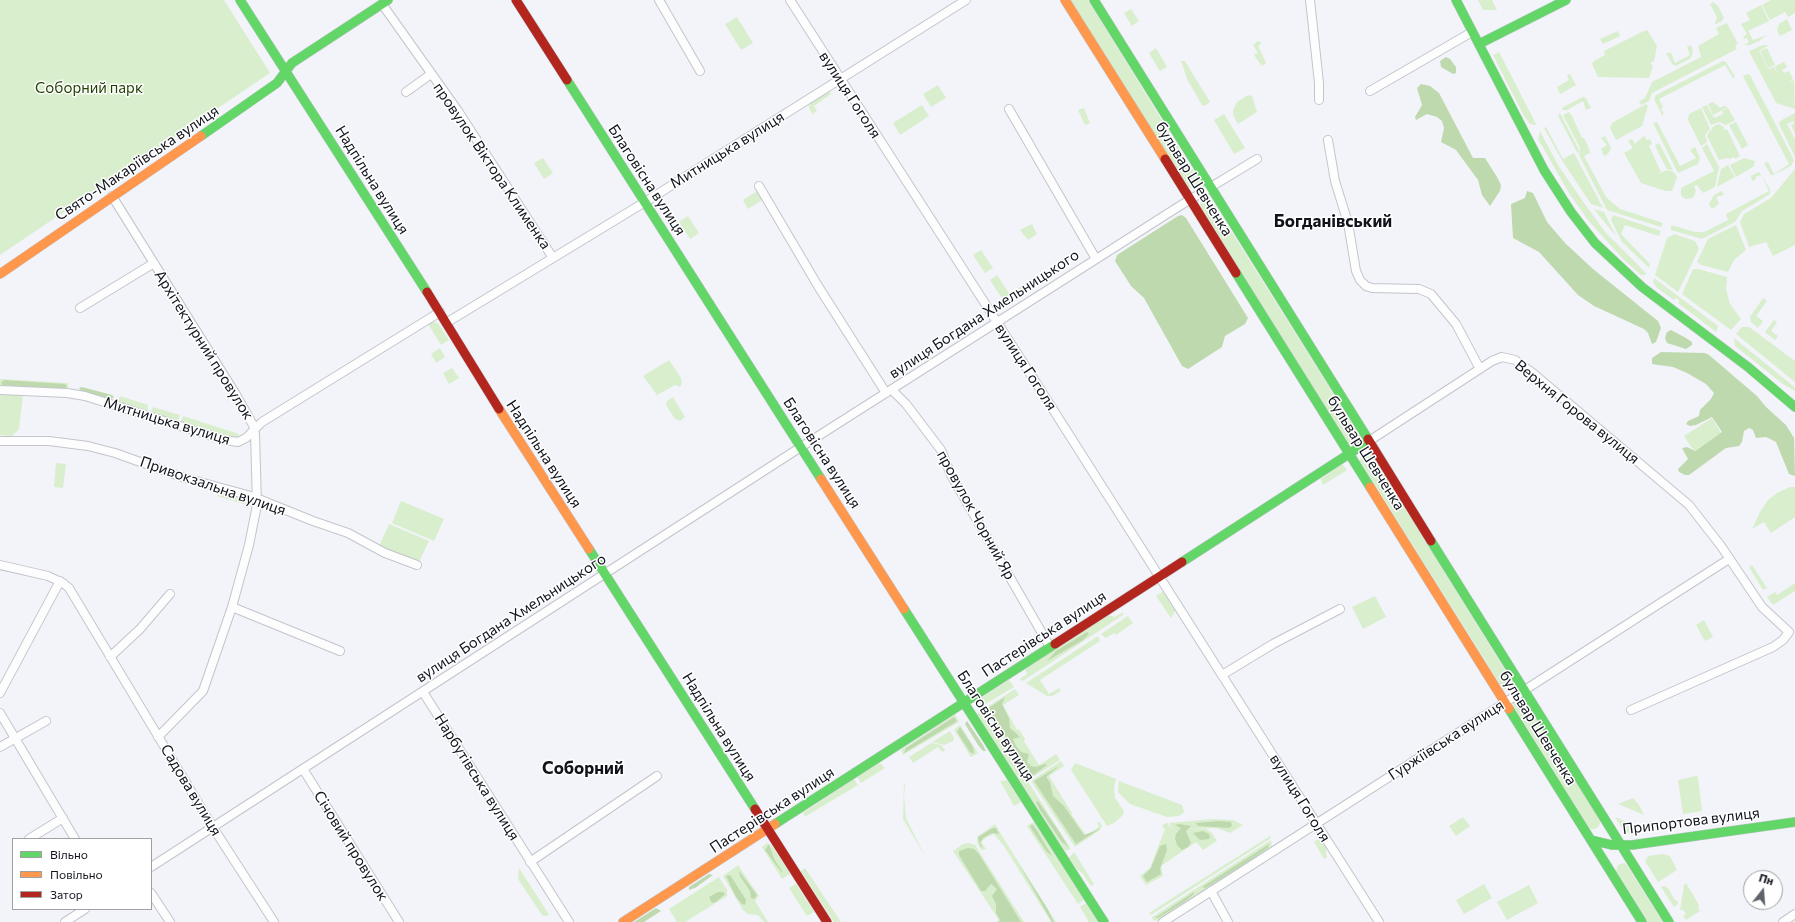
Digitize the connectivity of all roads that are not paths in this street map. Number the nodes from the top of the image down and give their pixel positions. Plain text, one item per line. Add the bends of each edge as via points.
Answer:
1 (240, 0) edge
2 (516, 0) edge
3 (659, 0) edge
4 (790, 0) edge
5 (966, 0) edge
6 (1065, 0) edge
7 (1094, 0) edge
8 (1310, 0) edge
9 (1456, 0) edge
10 (1566, 0) edge
11 (385, 2) edge
12 (1472, 32) junction
13 (1479, 44) junction
14 (286, 71) junction
15 (700, 71) dead end
16 (431, 74) junction
17 (840, 79) junction
18 (1370, 91) dead end
19 (406, 92) dead end
20 (1319, 100) dead end
21 (1009, 109) dead end
22 (1328, 140) dead end
23 (1257, 158) dead end
24 (759, 186) dead end
25 (1210, 187) junction
26 (112, 196) junction
27 (1190, 199) junction
28 (645, 202) junction
29 (553, 258) junction
30 (1096, 259) junction
31 (154, 263) junction
32 (3, 272) edge
33 (0, 283) edge
34 (80, 308) dead end
35 (440, 312) junction
36 (997, 322) junction
37 (446, 323) junction
38 (1480, 369) junction
39 (0, 390) edge
40 (889, 392) junction
41 (1795, 408) edge
42 (254, 428) junction
43 (0, 441) edge
44 (1368, 441) junction
45 (801, 447) junction
46 (1350, 454) junction
47 (258, 499) junction
48 (1729, 559) junction
49 (0, 565) edge
50 (418, 565) dead end
51 (605, 574) junction
52 (1159, 576) junction
53 (60, 581) junction
54 (170, 594) dead end
55 (232, 607) junction
56 (1340, 609) dead end
57 (1792, 632) edge
58 (1050, 647) junction
59 (340, 651) dead end
60 (110, 657) junction
61 (1222, 674) junction
62 (1523, 690) junction
63 (423, 692) junction
64 (0, 693) edge
65 (1505, 702) junction
66 (964, 703) junction
67 (1632, 710) dead end
68 (0, 713) edge
69 (46, 721) dead end
70 (158, 737) junction
71 (15, 738) junction
72 (0, 747) edge
73 (303, 769) junction
74 (657, 776) dead end
75 (63, 818) junction
76 (1795, 822) edge
77 (1316, 824) junction
78 (212, 826) junction
79 (768, 830) junction
80 (31, 838) edge
81 (74, 838) edge
82 (1591, 840) junction
83 (1619, 845) junction
84 (530, 862) junction
85 (152, 866) edge
86 (1211, 891) junction
87 (152, 895) edge
88 (83, 910) edge
89 (1795, 914) edge
90 (65, 922) edge
91 (170, 922) edge
92 (274, 922) edge
93 (399, 922) edge
94 (569, 922) edge
95 (623, 922) edge
96 (826, 922) edge
97 (1104, 922) edge
98 (1163, 922) edge
99 (1228, 922) edge
100 (1379, 922) edge
101 (1642, 922) edge
102 (1669, 922) edge
103 (1783, 922) edge

1 - 14 main road, Надпільна вулиця
2 - 28 main road, Благовісна вулиця
3 - 15 street
4 - 17 street, вулиця Гоголя
5 - 17 street, Митницька вулиця
6 - 27 main road, бульвар Шевченка
7 - 25 main road, бульвар Шевченка
8 - 20 street via 1320,83
9 - 12 main road
10 - 13 main road
11 - 14 main road, Свято-Макаріївська вулиця via 295,61
11 - 16 street, провулок Віктора Клименка
12 - 13 main road
12 - 18 street
13 - 41 main road via 1552,184 1595,243 1642,287 1748,367
14 - 26 main road, Свято-Макаріївська вулиця via 277,84
14 - 35 main road, Надпільна вулиця
16 - 19 street, провулок Віктора Клименка
16 - 29 street, провулок Віктора Клименка via 458,111
17 - 28 street, Митницька вулиця
17 - 36 street, вулиця Гоголя
21 - 30 street, вулиця Богдана Хмельницького
22 - 38 street via 1335,181 1348,223 1356,271 1360,280 1372,288 1419,289 1430,294 1456,324
23 - 25 street, вулиця Богдана Хмельницького
24 - 40 street, вулиця Богдана Хмельницького via 818,286
25 - 27 street, вулиця Богдана Хмельницького
25 - 44 main road, бульвар Шевченка
26 - 31 street, Архітектурний провулок
26 - 32 main road, Свято-Макаріївська вулиця
27 - 30 street, вулиця Богдана Хмельницького
27 - 46 main road, бульвар Шевченка
28 - 29 street, Митницька вулиця
28 - 45 main road, Благовісна вулиця
29 - 37 street, Митницька вулиця
30 - 36 street, вулиця Богдана Хмельницького
31 - 34 street, Архітектурний провулок
31 - 42 street, Архітектурний провулок
32 - 33 main road
35 - 37 main road, Надпільна вулиця
35 - 42 street, Митницька вулиця via 340,372
36 - 40 street, вулиця Богдана Хмельницького
36 - 52 street, вулиця Гоголя
37 - 51 main road, Надпільна вулиця
38 - 44 street, Пастерівська вулиця
38 - 48 street, Верхня Горова вулиця via 1502,357 1515,360 1525,367 1679,495 1699,516
39 - 42 street, Митницька вулиця via 79,395 235,442 244,440
40 - 45 street, вулиця Богдана Хмельницького
40 - 58 street, провулок Чорний Яр via 906,404 941,450 951,475
42 - 47 street, Архітектурний провулок
43 - 47 street, Привокзальна вулиця via 41,441 99,448 185,478
44 - 46 main road, Пастерівська вулиця
44 - 62 main road, бульвар Шевченка
45 - 51 street, вулиця Богдана Хмельницького
45 - 66 main road, Благовісна вулиця
46 - 52 main road, Пастерівська вулиця
46 - 65 main road, бульвар Шевченка
47 - 50 street, Привокзальна вулиця via 313,522 348,533 385,553
47 - 55 street, Архітектурний провулок via 251,539
48 - 57 street, Верхня Горова вулиця via 1762,607
48 - 62 street, Гуржіївська вулиця
49 - 53 street, Садова вулиця via 44,574
51 - 63 street, вулиця Богдана Хмельницького
51 - 79 main road, Надпільна вулиця
52 - 58 main road, Пастерівська вулиця
52 - 61 street, вулиця Гоголя
53 - 60 street, Садова вулиця via 69,588
53 - 64 street
54 - 60 street via 140,629
55 - 59 street
55 - 70 street, Архітектурний провулок via 203,692
56 - 61 street
57 - 67 street, Верхня Горова вулиця via 1773,647
58 - 66 main road, Пастерівська вулиця
60 - 70 street, Садова вулиця
61 - 77 street, вулиця Гоголя
62 - 65 street, Гуржіївська вулиця
62 - 83 main road, бульвар Шевченка
63 - 73 street, вулиця Богдана Хмельницького
63 - 84 street, Нарбутівська вулиця
65 - 77 street, Гуржіївська вулиця
65 - 82 main road, бульвар Шевченка
66 - 79 main road, Пастерівська вулиця
66 - 97 main road, Благовісна вулиця
68 - 71 street
69 - 71 street
70 - 78 street, Садова вулиця
71 - 72 street
71 - 75 street
73 - 78 street, вулиця Богдана Хмельницького
73 - 93 street, Січовий провулок
74 - 84 street
75 - 80 street
75 - 81 street
76 - 83 main road, Припортова вулиця
77 - 86 street, Гуржіївська вулиця
77 - 100 street, вулиця Гоголя
78 - 85 street, вулиця Богдана Хмельницького
78 - 92 street, Садова вулиця
79 - 95 main road, Пастерівська вулиця
79 - 96 main road, Надпільна вулиця
82 - 83 main road, Припортова вулиця
82 - 101 main road, бульвар Шевченка
83 - 102 main road, бульвар Шевченка
84 - 94 street, Нарбутівська вулиця
86 - 98 street, Гуржіївська вулиця
86 - 99 street
87 - 91 street
88 - 90 street
89 - 103 street

